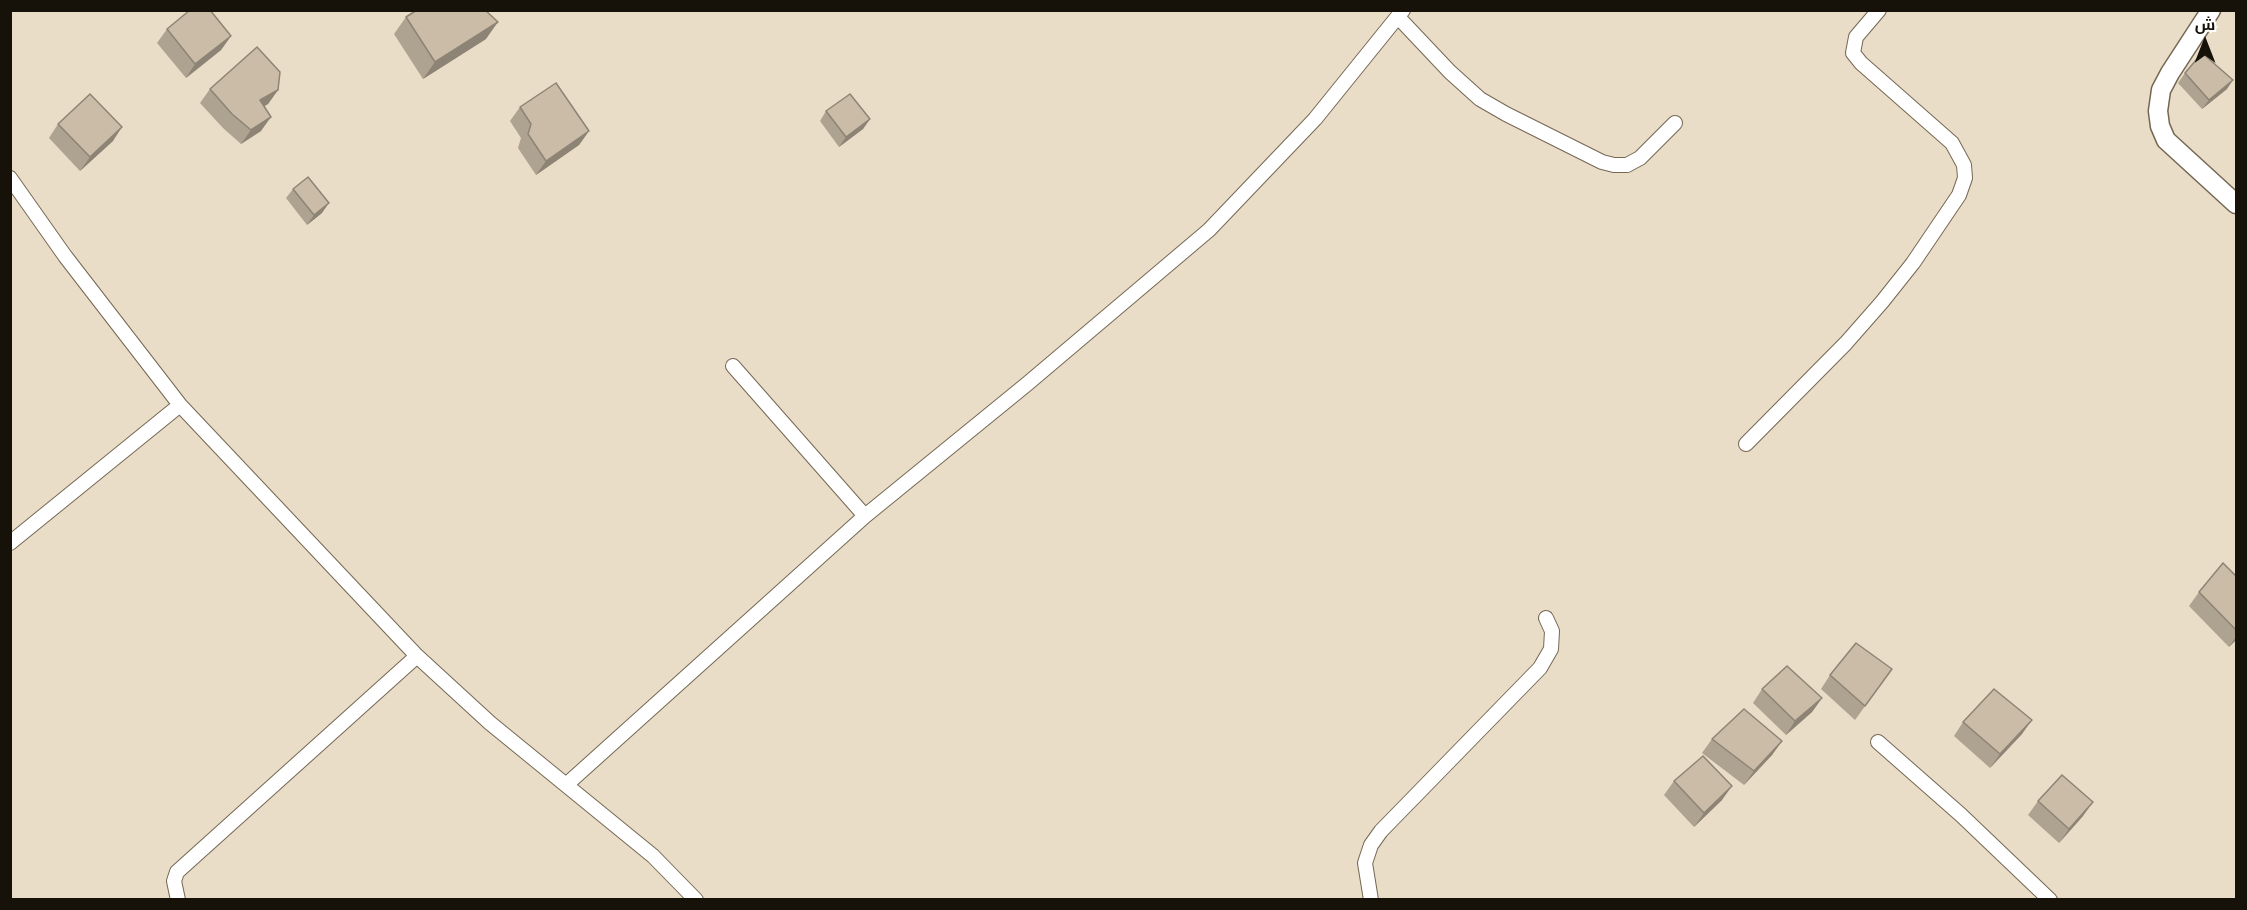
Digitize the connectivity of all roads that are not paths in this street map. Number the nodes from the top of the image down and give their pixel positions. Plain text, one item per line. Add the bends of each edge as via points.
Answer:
1 (1879, 10) edge
2 (2211, 10) edge
3 (1401, 14) edge
4 (1675, 123) dead end
5 (10, 178) edge
6 (2236, 204) edge
7 (733, 366) dead end
8 (180, 405) junction
9 (1746, 444) dead end
10 (865, 516) junction
11 (10, 543) edge
12 (1546, 618) dead end
13 (417, 656) junction
14 (1878, 742) dead end
15 (566, 785) junction
16 (178, 900) edge
17 (696, 900) edge
18 (1371, 900) edge
19 (2050, 900) edge

1 - 9 street via 1856,38 1853,53 1952,143 1964,165 1965,178 1959,195 1882,302
2 - 6 street via 2170,73 2158,111 2166,140
3 - 4 street via 1450,72 1480,99 1602,162 1628,165
3 - 10 street via 1315,119 1209,230
5 - 8 street
7 - 10 street
8 - 11 street
8 - 13 street
10 - 15 street
12 - 18 street via 1552,631 1551,649 1540,668 1371,845 1365,863
13 - 15 street
13 - 16 street via 177,872 174,881
14 - 19 street
15 - 17 street via 653,856

